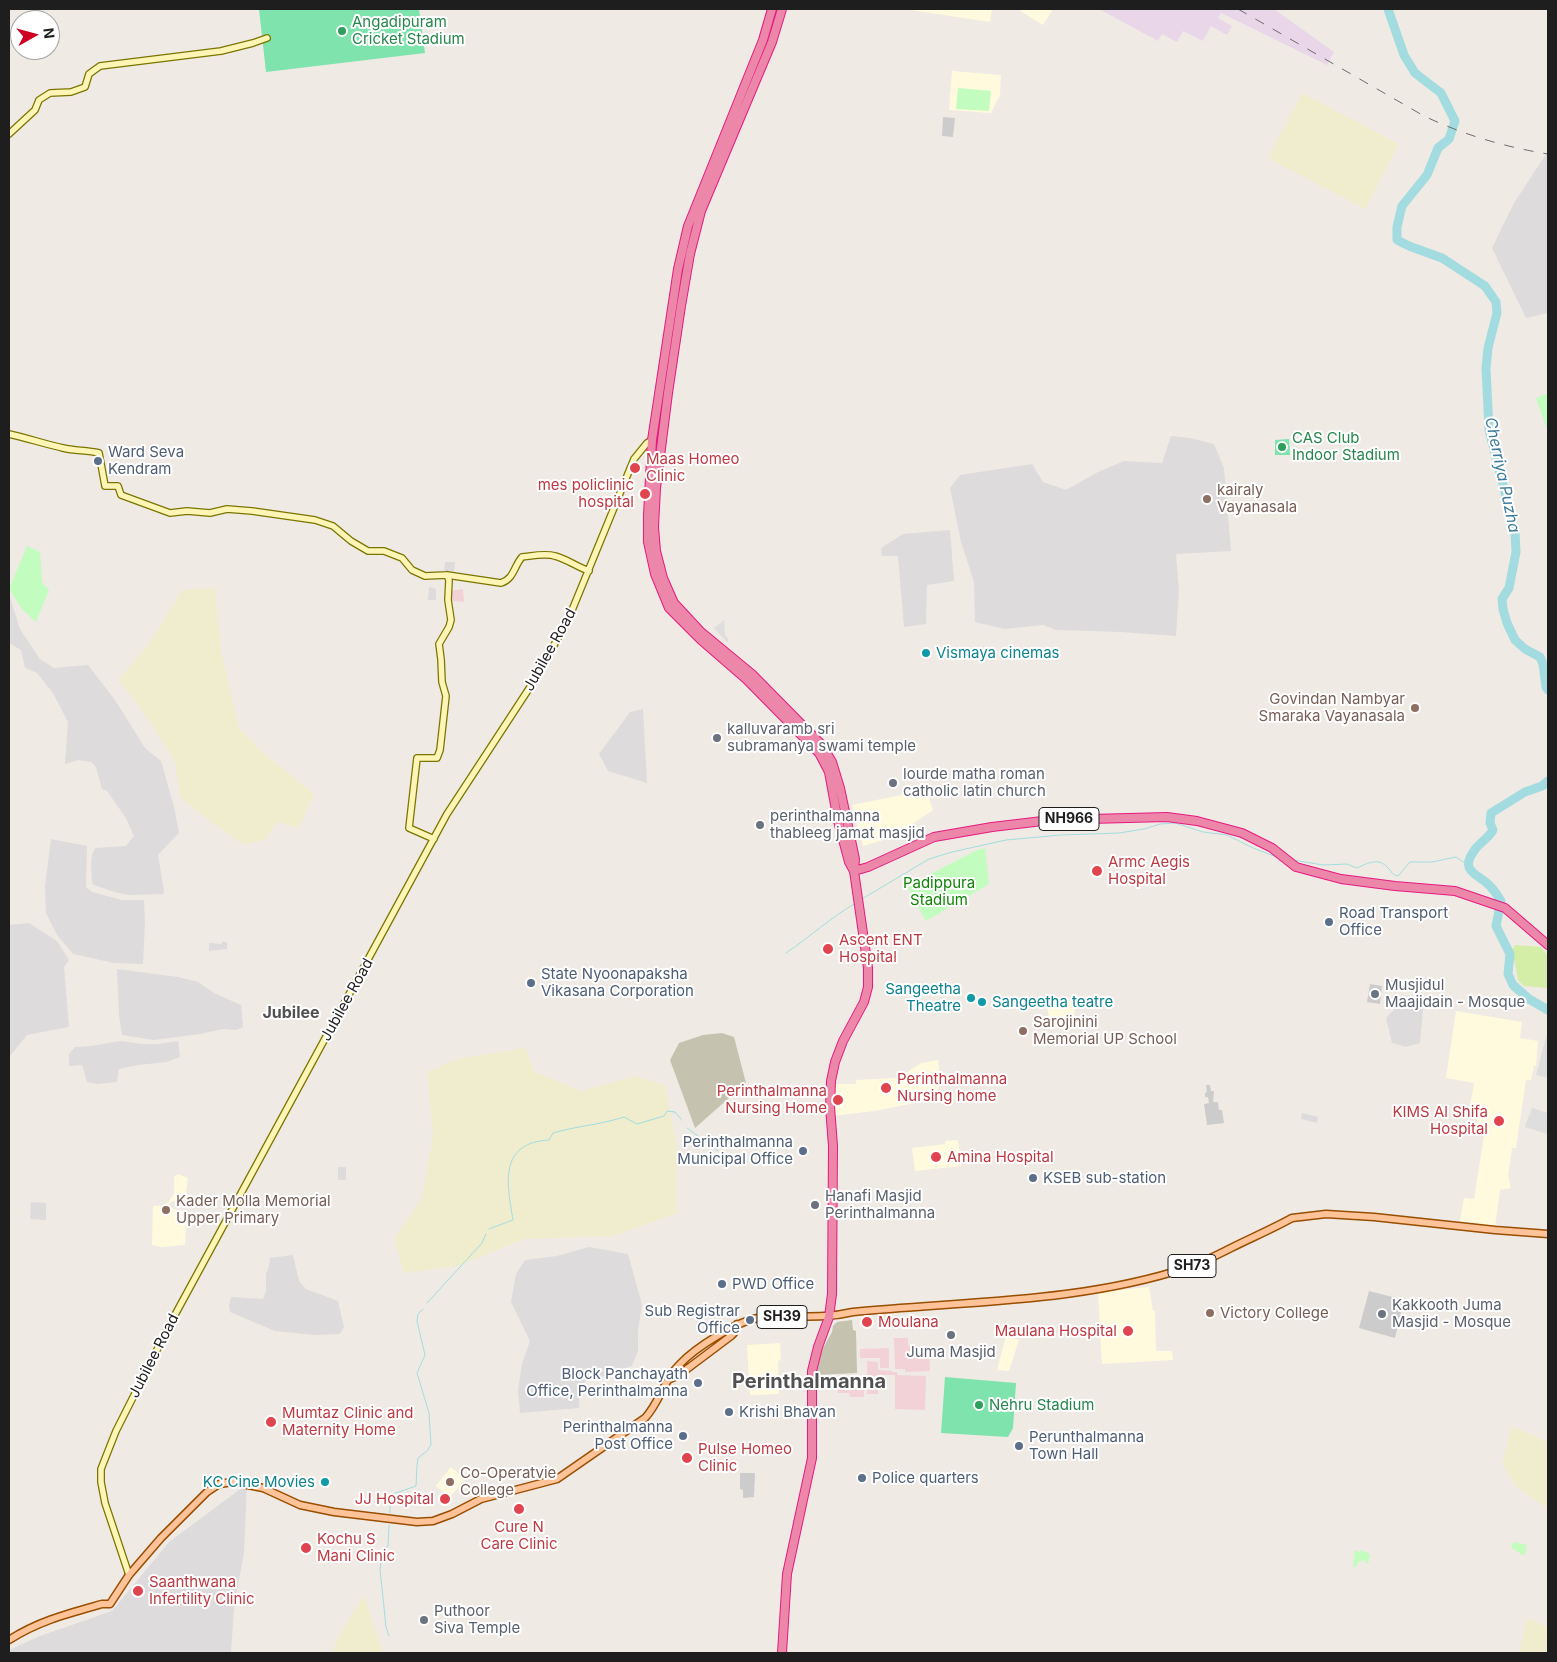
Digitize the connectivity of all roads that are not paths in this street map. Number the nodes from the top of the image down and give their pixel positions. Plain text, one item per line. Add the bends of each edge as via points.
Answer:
1 (772, 9) edge
2 (782, 9) edge
3 (267, 38) dead end
4 (9, 134) edge
5 (9, 434) edge
6 (652, 440) junction
7 (663, 442) junction
8 (589, 571) junction
9 (447, 575) junction
10 (832, 772) junction
11 (434, 839) junction
12 (854, 871) junction
13 (1548, 945) edge
14 (1548, 1234) edge
15 (829, 1317) junction
16 (129, 1575) junction
17 (9, 1640) edge
18 (782, 1653) edge

1 - 6 highway via 688,226 671,309
2 - 7 highway via 772,42 701,211 681,306
3 - 4 main road via 221,51 100,66 89,74 86,87 50,93 39,100 35,110
5 - 9 main road via 65,449 99,453 105,486 118,486 122,495 170,513 210,513 227,509 315,520 333,526 368,551 384,551 402,558 412,570 425,576
6 - 7 highway via 659,436
6 - 8 main road, Jubilee Road via 634,459
6 - 10 highway via 648,542 655,574 669,608 700,640 746,679 819,753
7 - 10 highway via 654,527 663,578 674,603 700,631 752,674 822,746 832,762
8 - 9 main road via 546,555 522,556 513,574 501,583
8 - 11 main road, Jubilee Road via 568,620 534,681
9 - 11 main road via 451,620 439,644 446,696 440,750 437,758 417,758 409,828
10 - 12 highway via 838,821
11 - 16 main road, Jubilee Road via 170,1324 116,1431 101,1469 101,1482 104,1503
12 - 13 highway, NH966 via 934,837 992,827 1051,820 1167,818 1197,821 1242,833 1272,848 1296,867 1342,879 1451,890 1489,902 1505,908
12 - 15 highway via 868,987 864,1002 843,1041 831,1082 834,1266
14 - 15 main road, SH73 via 1360,1216 1303,1216 1292,1218 1191,1267 1120,1285 1058,1295 874,1310
15 - 16 main road, SH39 via 758,1318 737,1324 731,1336 679,1375 667,1380 645,1418 550,1482 489,1496 440,1519 424,1522 316,1509 263,1488 226,1482 207,1492
15 - 18 highway via 812,1371 812,1458 787,1574
16 - 17 main road via 110,1604 58,1616

